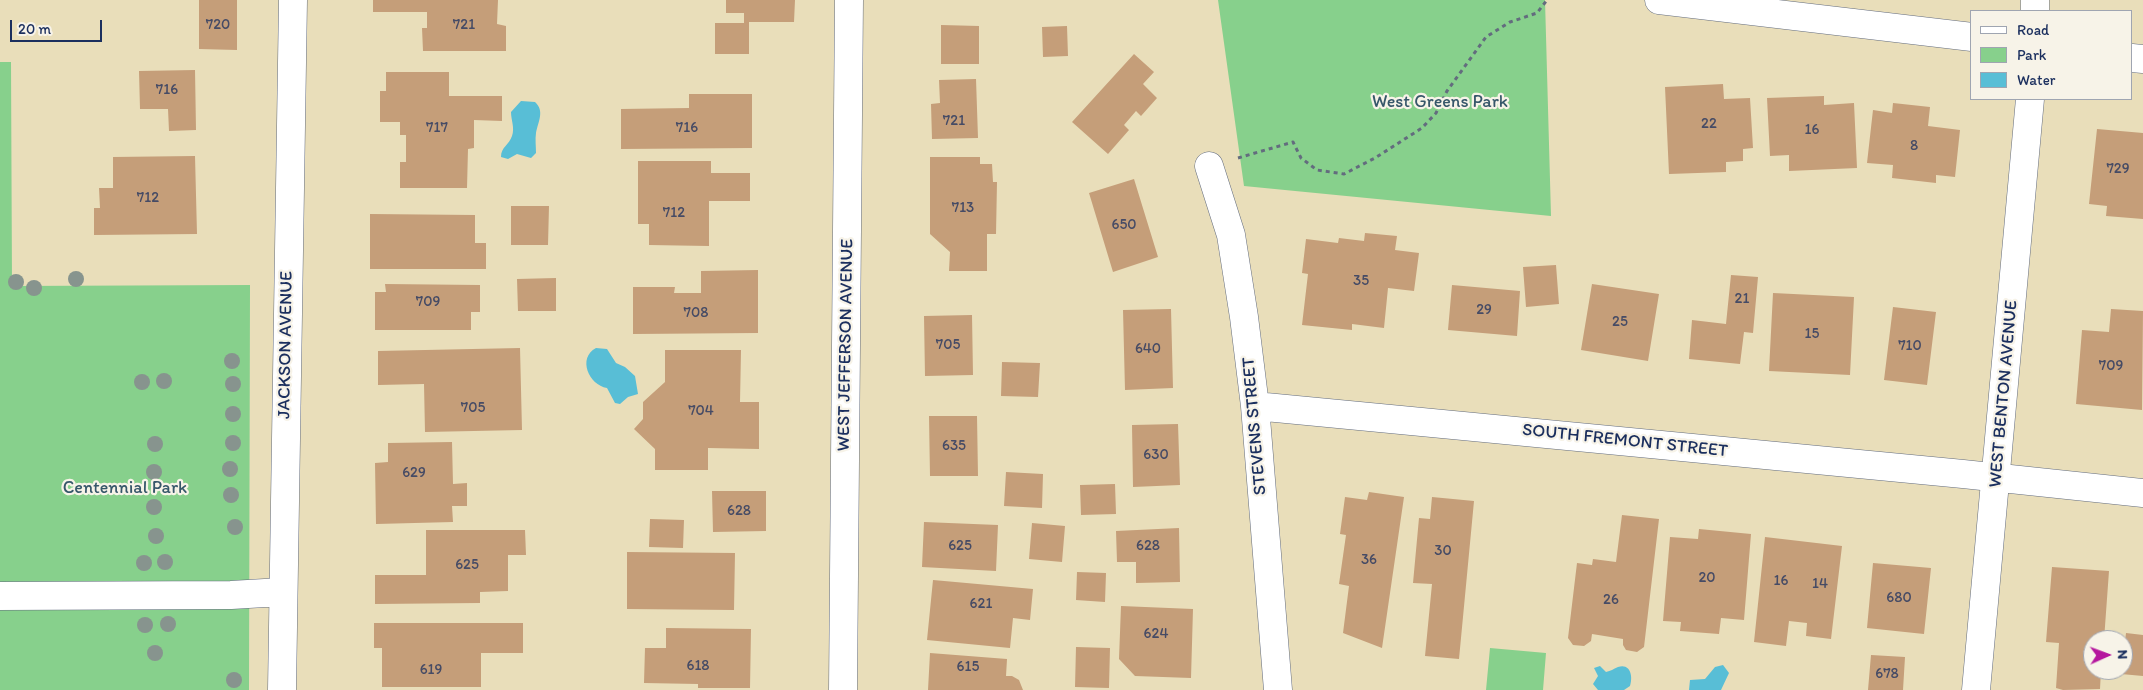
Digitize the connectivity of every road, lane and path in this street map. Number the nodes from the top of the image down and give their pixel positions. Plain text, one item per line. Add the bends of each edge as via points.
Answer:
1 (293, 0) edge
2 (849, 0) edge
3 (1548, 0) edge
4 (1659, 0) edge
5 (1970, 37) edge
6 (2030, 100) edge
7 (1238, 158) dead end
8 (1209, 166) dead end
9 (1255, 406) junction
10 (1996, 478) junction
11 (2143, 493) edge
12 (282, 592) junction
13 (0, 596) edge
14 (282, 690) edge
15 (843, 690) edge
16 (1278, 690) edge
17 (1976, 690) edge

1 - 12 street, JACKSON AVENUE
2 - 15 street, WEST JEFFERSON AVENUE
3 - 7 path via 1537,13 1510,22 1486,37 1436,113 1422,128 1344,174 1317,170 1301,158 1293,142
4 - 5 street
6 - 10 street, WEST BENTON AVENUE
8 - 9 street, STEVENS STREET via 1231,235
9 - 10 street, SOUTH FREMONT STREET
9 - 16 street, STEVENS STREET
10 - 11 street, SOUTH FREMONT STREET
10 - 17 street, WEST BENTON AVENUE
12 - 13 street
12 - 14 street, JACKSON AVENUE

